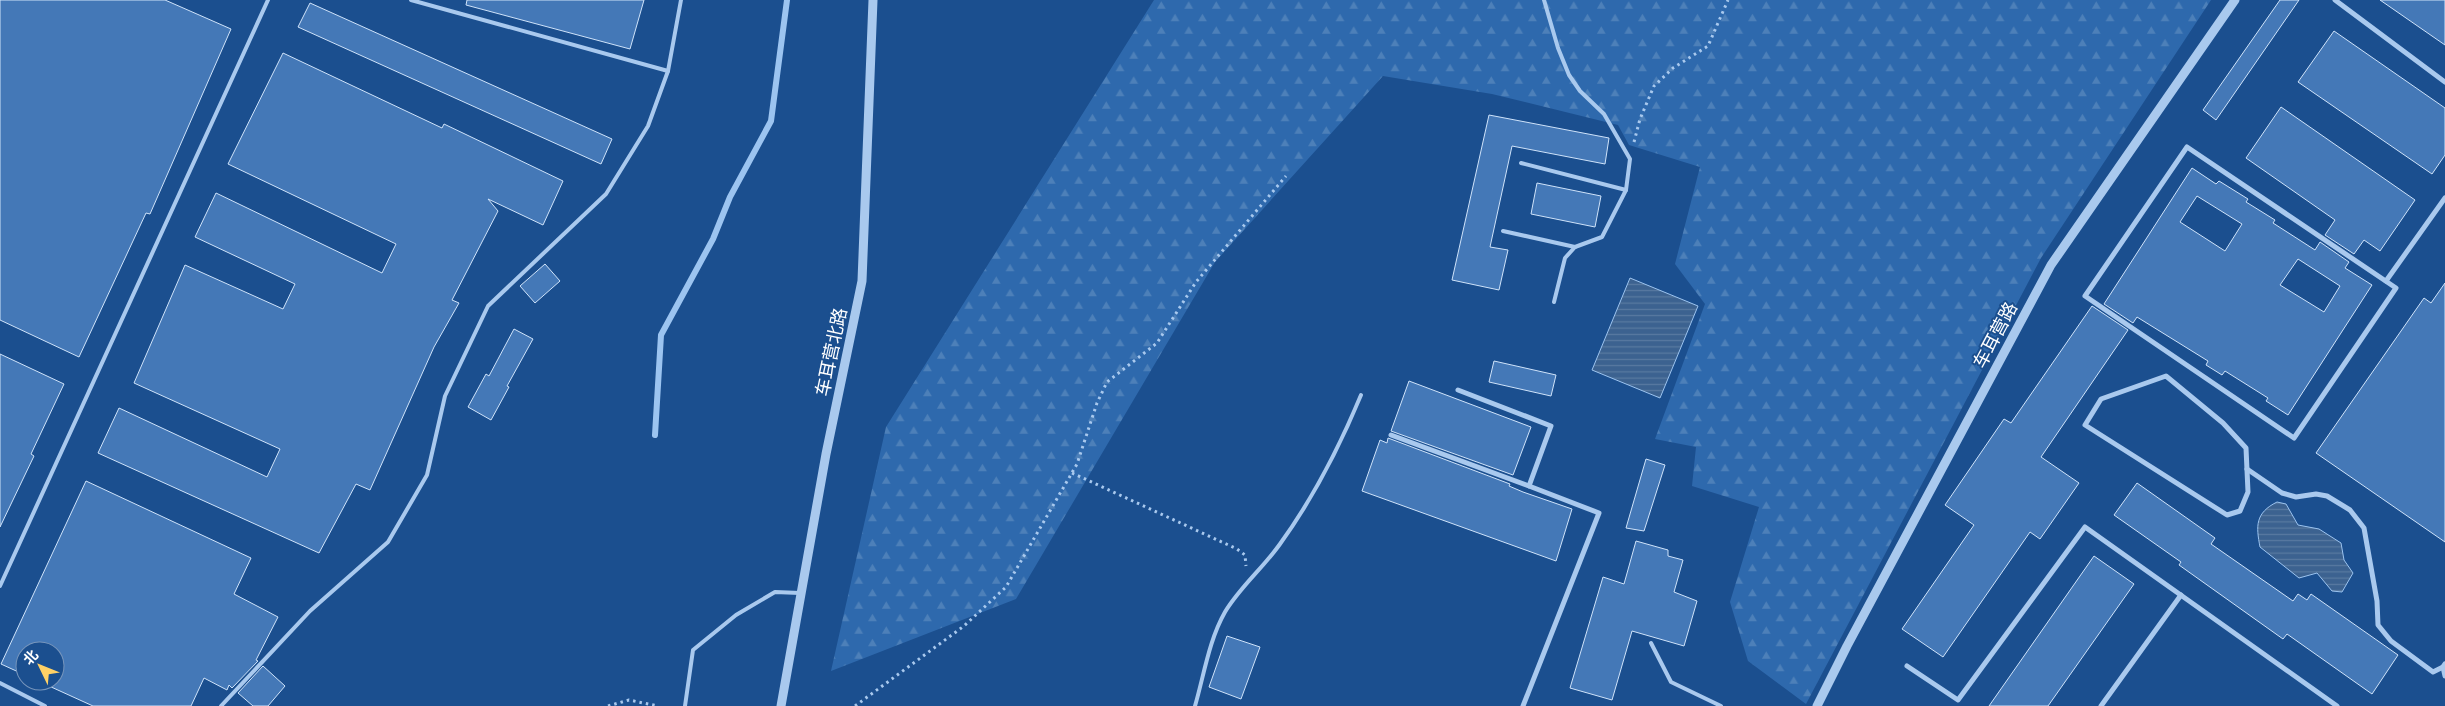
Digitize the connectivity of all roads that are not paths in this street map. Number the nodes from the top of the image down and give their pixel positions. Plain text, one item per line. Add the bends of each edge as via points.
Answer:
1 (268, 0) edge
2 (411, 0) edge
3 (682, 0) edge
4 (873, 0) edge
5 (1544, 0) edge
6 (2235, 0) edge
7 (2334, 0) edge
8 (668, 72) junction
9 (2445, 82) edge
10 (1521, 163) dead end
11 (1626, 190) junction
12 (2445, 198) edge
13 (1503, 232) dead end
14 (1575, 247) junction
15 (2386, 281) junction
16 (1554, 302) dead end
17 (1458, 390) dead end
18 (1361, 395) dead end
19 (1391, 435) dead end
20 (2247, 470) junction
21 (1529, 486) junction
22 (0, 586) edge
23 (800, 592) junction
24 (2181, 595) junction
25 (1650, 643) dead end
26 (1907, 666) dead end
27 (2444, 666) edge
28 (2445, 676) edge
29 (0, 683) edge
30 (45, 706) edge
31 (221, 706) edge
32 (685, 706) edge
33 (781, 706) edge
34 (1195, 706) edge
35 (1523, 706) edge
36 (1720, 706) edge
37 (1817, 706) edge
38 (2101, 706) edge
39 (2337, 706) edge

1 - 22 lane
2 - 8 lane
3 - 8 lane
4 - 23 street, 车耳营北路 via 862,281
5 - 11 lane via 1569,75 1604,114 1630,159
6 - 37 street, 车耳营路 via 2051,265
7 - 9 street
8 - 31 lane via 648,126 606,194 488,306 445,396 427,475 388,542 310,610
10 - 11 lane
11 - 14 lane via 1602,237
12 - 15 street
13 - 14 lane
14 - 16 lane via 1565,258
15 - 15 street via 2187,146 2085,296 2294,438 2396,288
17 - 21 street via 1551,426
18 - 34 lane via 1341,444 1310,500 1224,613
19 - 21 street
20 - 20 street via 2246,448 2223,423 2166,376 2101,399 2085,424 2227,515 2240,511 2248,492
20 - 27 street via 2282,493 2296,497 2327,496 2350,510 2364,528 2378,625 2391,640 2434,672
21 - 35 street via 1599,513
23 - 32 lane via 775,592 736,615 693,650
23 - 33 street, 车耳营北路
24 - 26 street via 2085,527 1958,700
24 - 38 street
24 - 39 street
25 - 36 lane via 1671,682
27 - 28 street
29 - 30 lane

